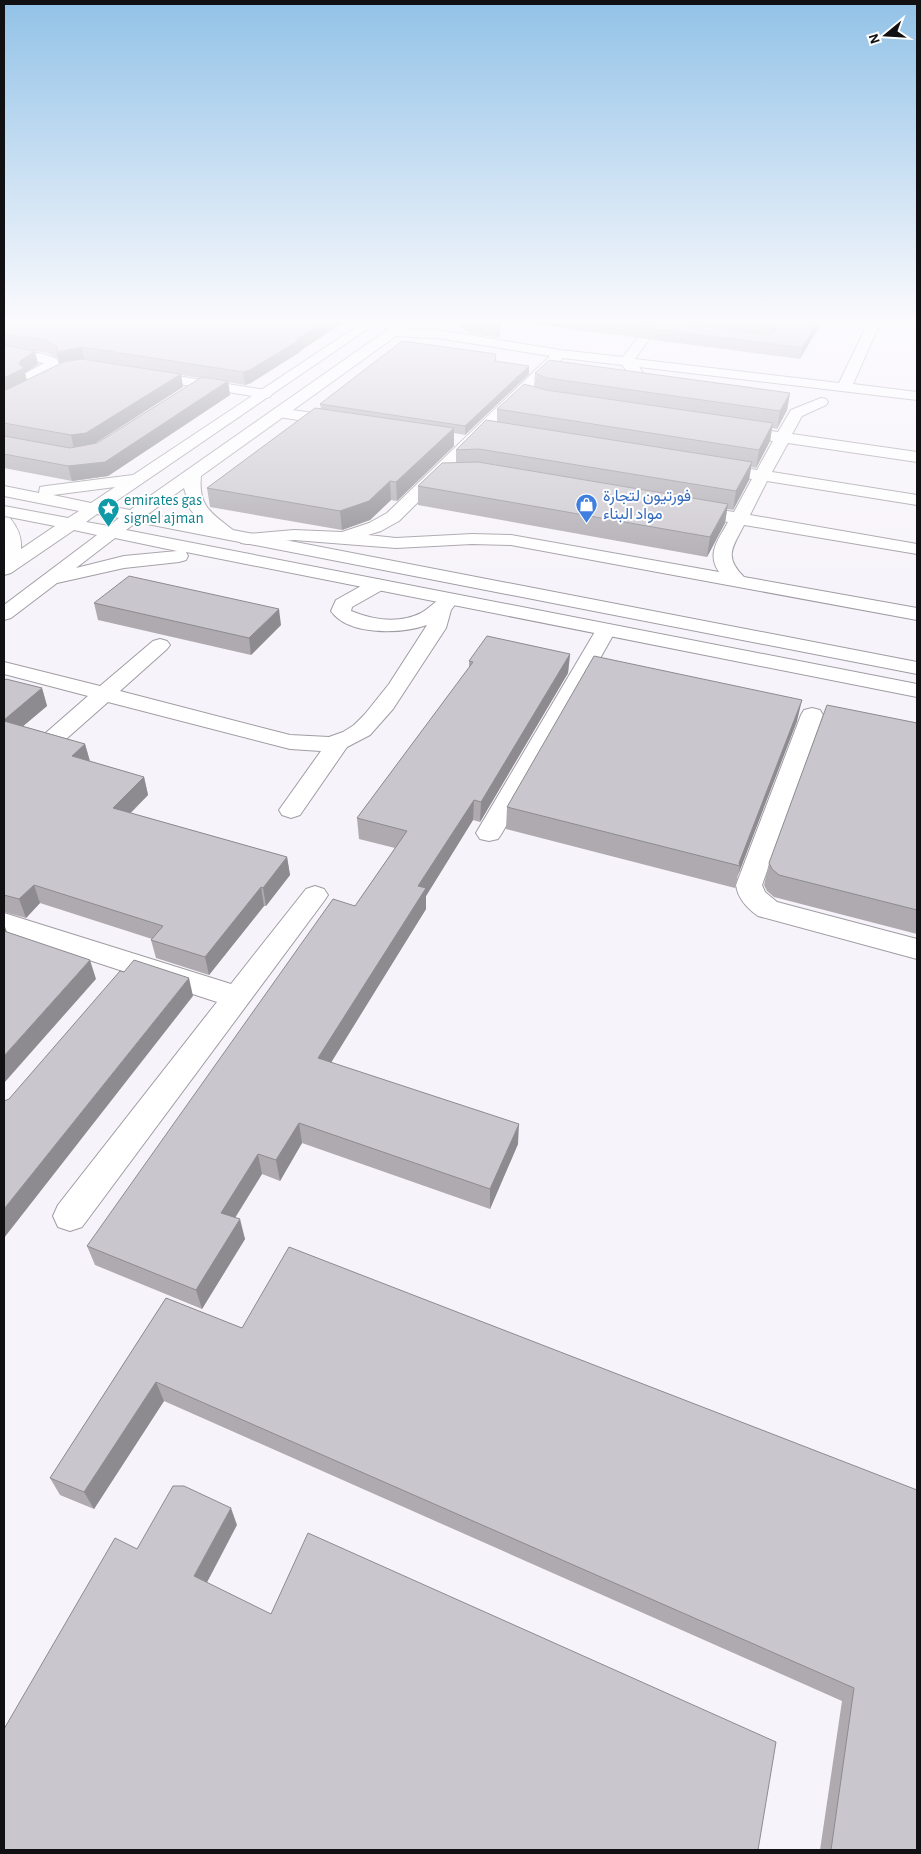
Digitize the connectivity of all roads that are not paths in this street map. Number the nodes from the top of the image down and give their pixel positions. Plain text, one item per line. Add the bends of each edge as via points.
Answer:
1 (242, 410) edge
2 (283, 410) edge
3 (502, 410) edge
4 (804, 410) edge
5 (278, 413) junction
6 (355, 424) edge
7 (716, 427) edge
8 (500, 434) edge
9 (475, 437) junction
10 (783, 437) junction
11 (450, 439) edge
12 (917, 457) edge
13 (694, 465) edge
14 (193, 473) junction
15 (464, 473) edge
16 (144, 475) junction
17 (436, 475) junction
18 (762, 475) junction
19 (4, 491) edge
20 (917, 500) edge
21 (673, 507) edge
22 (92, 509) junction
23 (4, 511) edge
24 (399, 511) junction
25 (132, 517) junction
26 (739, 518) junction
27 (4, 522) edge
28 (69, 525) junction
29 (110, 533) junction
30 (337, 537) junction
31 (239, 538) junction
32 (416, 543) junction
33 (917, 549) edge
34 (229, 557) junction
35 (4, 568) edge
36 (737, 580) junction
37 (42, 585) junction
38 (376, 585) junction
39 (445, 605) junction
40 (4, 614) edge
41 (917, 614) edge
42 (606, 630) junction
43 (160, 645) dead end
44 (4, 668) edge
45 (917, 668) edge
46 (917, 691) edge
47 (105, 694) junction
48 (812, 714) dead end
49 (49, 742) edge
50 (338, 743) junction
51 (291, 810) dead end
52 (489, 833) dead end
53 (315, 894) dead end
54 (4, 922) edge
55 (917, 949) edge
56 (237, 997) junction
57 (70, 1216) dead end

1 - 16 main road
2 - 5 main road
3 - 9 main road
4 - 10 main road via 796,413
5 - 6 main road
5 - 14 main road
7 - 10 main road
8 - 9 main road
9 - 11 main road
9 - 17 main road
10 - 12 main road
10 - 18 main road
13 - 18 main road
14 - 25 main road
14 - 31 main road via 191,492 199,511 207,520
15 - 17 main road
16 - 19 main road via 73,488
16 - 22 main road
17 - 24 main road
18 - 20 main road
18 - 26 main road
19 - 22 main road
21 - 26 main road
22 - 25 main road
22 - 28 main road
23 - 28 main road
24 - 30 main road via 375,527
24 - 32 main road via 395,522 398,528
25 - 29 main road
25 - 31 main road
26 - 33 main road
26 - 36 main road via 721,556 724,567
27 - 35 main road via 10,530 13,545
28 - 29 main road
28 - 35 main road
29 - 34 main road
29 - 37 main road
30 - 31 main road
30 - 32 main road
31 - 45 main road
32 - 36 main road via 511,540
34 - 37 main road via 188,556 124,562 81,571
34 - 38 main road
36 - 41 main road
37 - 40 main road
38 - 39 main road
38 - 39 main road via 343,604 341,611 344,615 392,625 423,619
39 - 42 main road
39 - 50 main road via 436,628 369,725
42 - 46 main road
42 - 52 main road via 600,661
43 - 47 main road
44 - 47 main road
47 - 49 main road
47 - 50 main road via 290,742
48 - 55 main road via 749,885 750,891 760,904 768,908
50 - 51 main road
53 - 56 main road
54 - 56 main road via 120,973
56 - 57 main road

